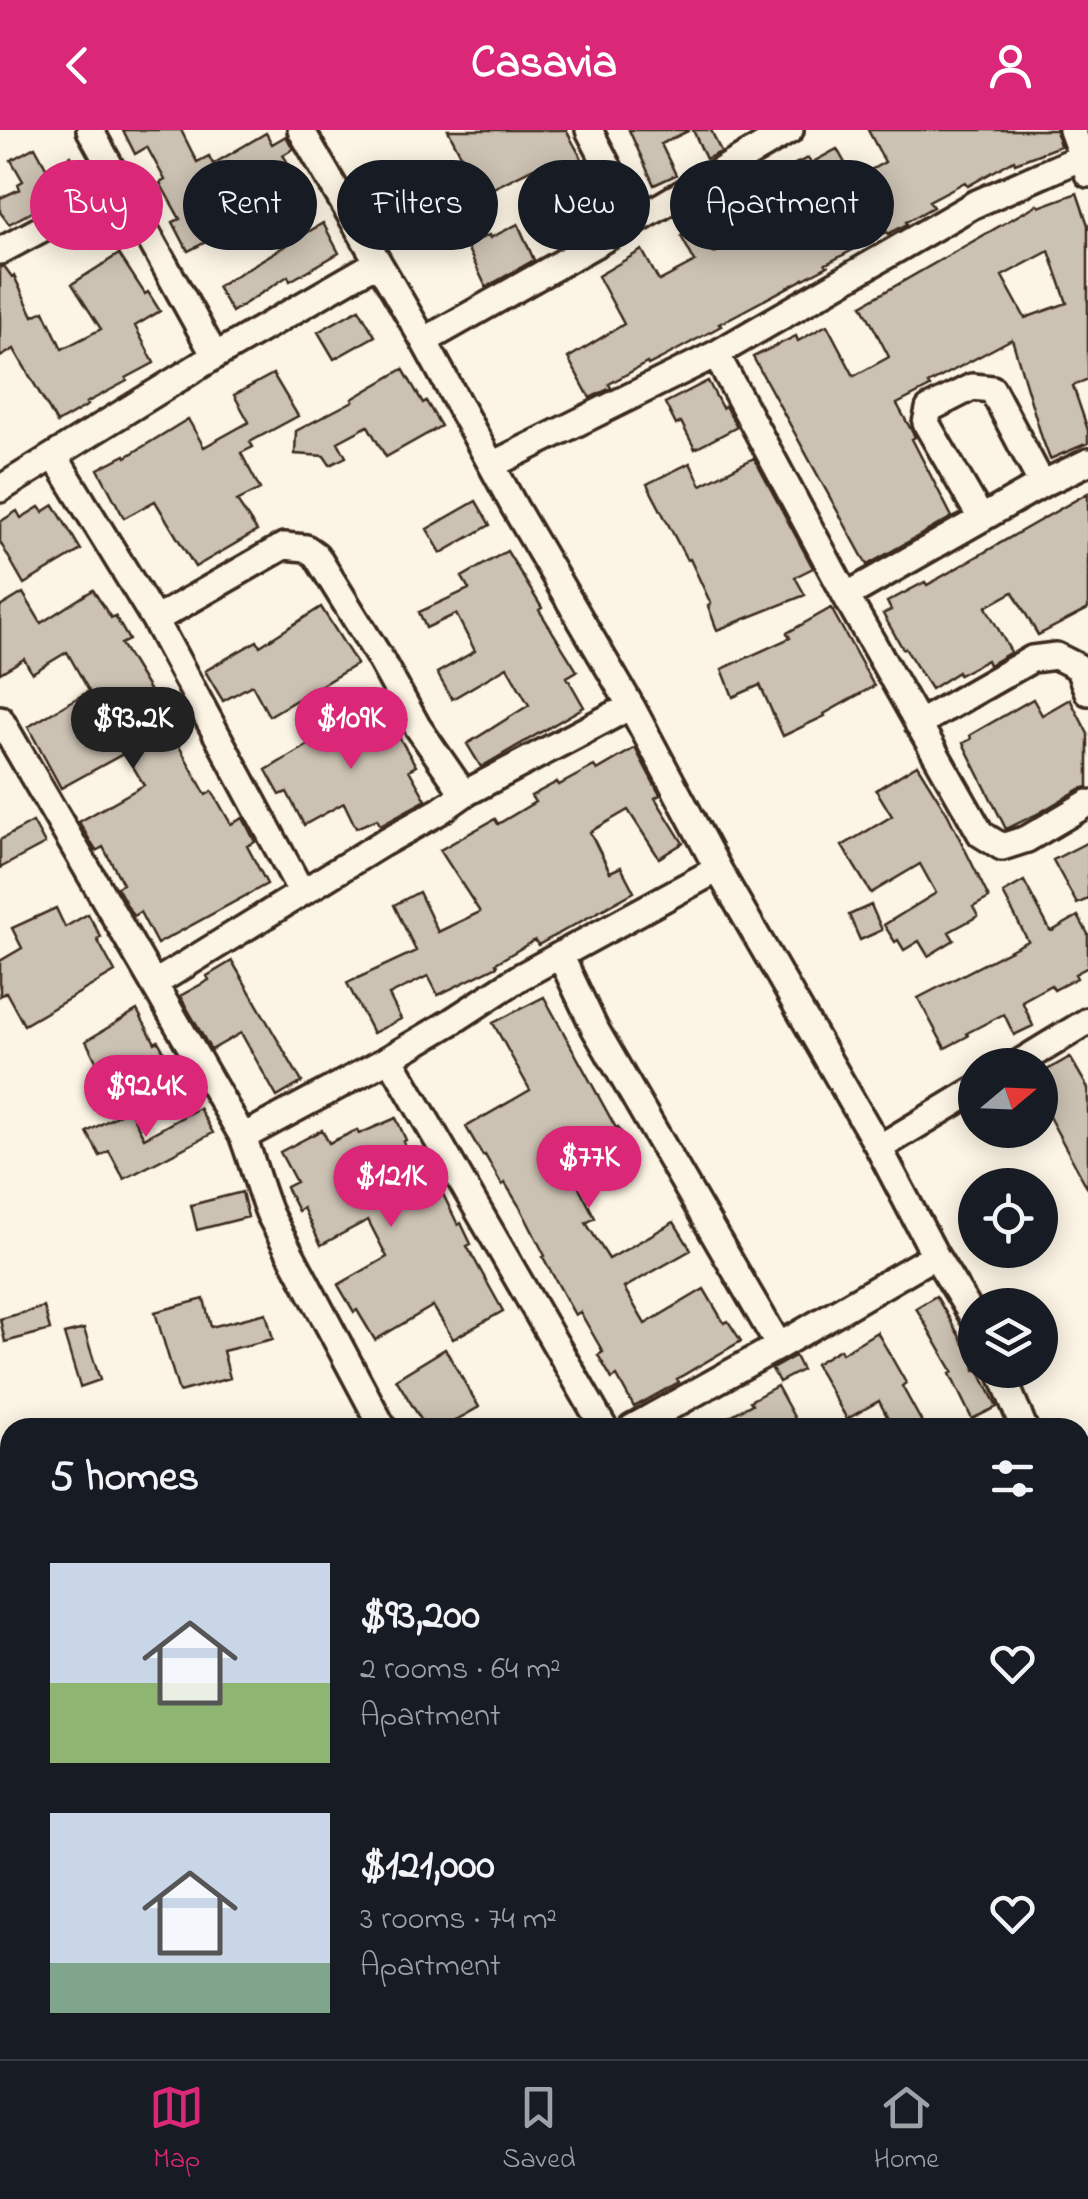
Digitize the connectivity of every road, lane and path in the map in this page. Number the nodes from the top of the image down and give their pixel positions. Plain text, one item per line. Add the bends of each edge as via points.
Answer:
1 (90, 130) edge
2 (301, 130) edge
3 (589, 130) edge
4 (790, 130) edge
5 (1072, 130) edge
6 (107, 160) edge
7 (604, 160) edge
8 (1085, 165) edge
9 (650, 213) edge
10 (30, 235) edge
11 (157, 250) edge
12 (585, 250) edge
13 (0, 251) edge
14 (378, 262) junction
15 (424, 341) junction
16 (716, 354) junction
17 (215, 356) junction
18 (55, 457) junction
19 (1088, 462) edge
20 (492, 466) junction
21 (1042, 484) junction
22 (0, 489) edge
23 (981, 518) junction
24 (846, 596) junction
25 (154, 620) junction
26 (1088, 692) edge
27 (631, 706) junction
28 (0, 719) edge
29 (918, 724) junction
30 (464, 794) junction
31 (1088, 803) edge
32 (718, 869) junction
33 (302, 892) junction
34 (561, 957) junction
35 (154, 984) junction
36 (1088, 1021) edge
37 (1044, 1048) edge
38 (390, 1058) junction
39 (958, 1100) edge
40 (242, 1137) junction
41 (880, 1148) junction
42 (935, 1254) junction
43 (958, 1292) edge
44 (779, 1346) junction
45 (1007, 1388) edge
46 (378, 1418) edge
47 (598, 1418) edge
48 (650, 1418) edge
49 (1020, 1418) edge

1 - 6 street
2 - 14 street
3 - 7 street
4 - 9 street
5 - 8 street
8 - 16 street via 973,204
10 - 13 street
11 - 17 street
12 - 15 street
14 - 15 street
14 - 17 street
15 - 20 street
16 - 20 street
16 - 24 street
17 - 18 street
18 - 22 street
18 - 25 street
19 - 21 street
20 - 27 street
21 - 23 street
21 - 23 street via 992,389 972,388 928,409 926,423
23 - 24 street
24 - 29 street
25 - 30 street via 284,546 306,548
25 - 33 street
26 - 29 street via 1078,666 1056,656 1032,659
27 - 30 street
27 - 32 street
28 - 35 street
29 - 31 street via 982,834 1002,847
30 - 33 street
32 - 34 street
32 - 41 street
33 - 35 street
34 - 38 street
34 - 44 street via 594,1028
35 - 40 street
36 - 37 street
38 - 40 street
38 - 47 street
39 - 41 street
40 - 46 street via 270,1215
41 - 42 street
42 - 43 street
42 - 44 street
44 - 48 street
45 - 49 street

